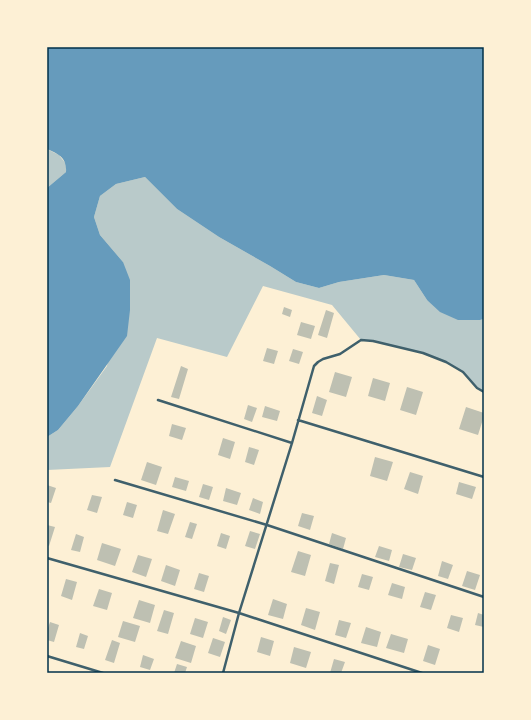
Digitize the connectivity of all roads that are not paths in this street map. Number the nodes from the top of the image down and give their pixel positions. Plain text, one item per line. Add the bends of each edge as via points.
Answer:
1 (484, 392) edge
2 (158, 400) dead end
3 (298, 420) junction
4 (292, 443) junction
5 (484, 477) edge
6 (115, 480) dead end
7 (266, 525) junction
8 (47, 558) edge
9 (484, 597) edge
10 (239, 613) junction
11 (47, 656) edge
12 (103, 673) edge
13 (223, 673) edge
14 (422, 673) edge

1 - 3 lane via 463,372 446,362 423,353 360,340 340,354 323,359 314,366
2 - 4 lane
3 - 4 lane
3 - 5 lane
4 - 7 lane
6 - 7 lane
7 - 9 lane
7 - 10 lane
8 - 10 lane
10 - 13 lane
10 - 14 lane
11 - 12 lane

